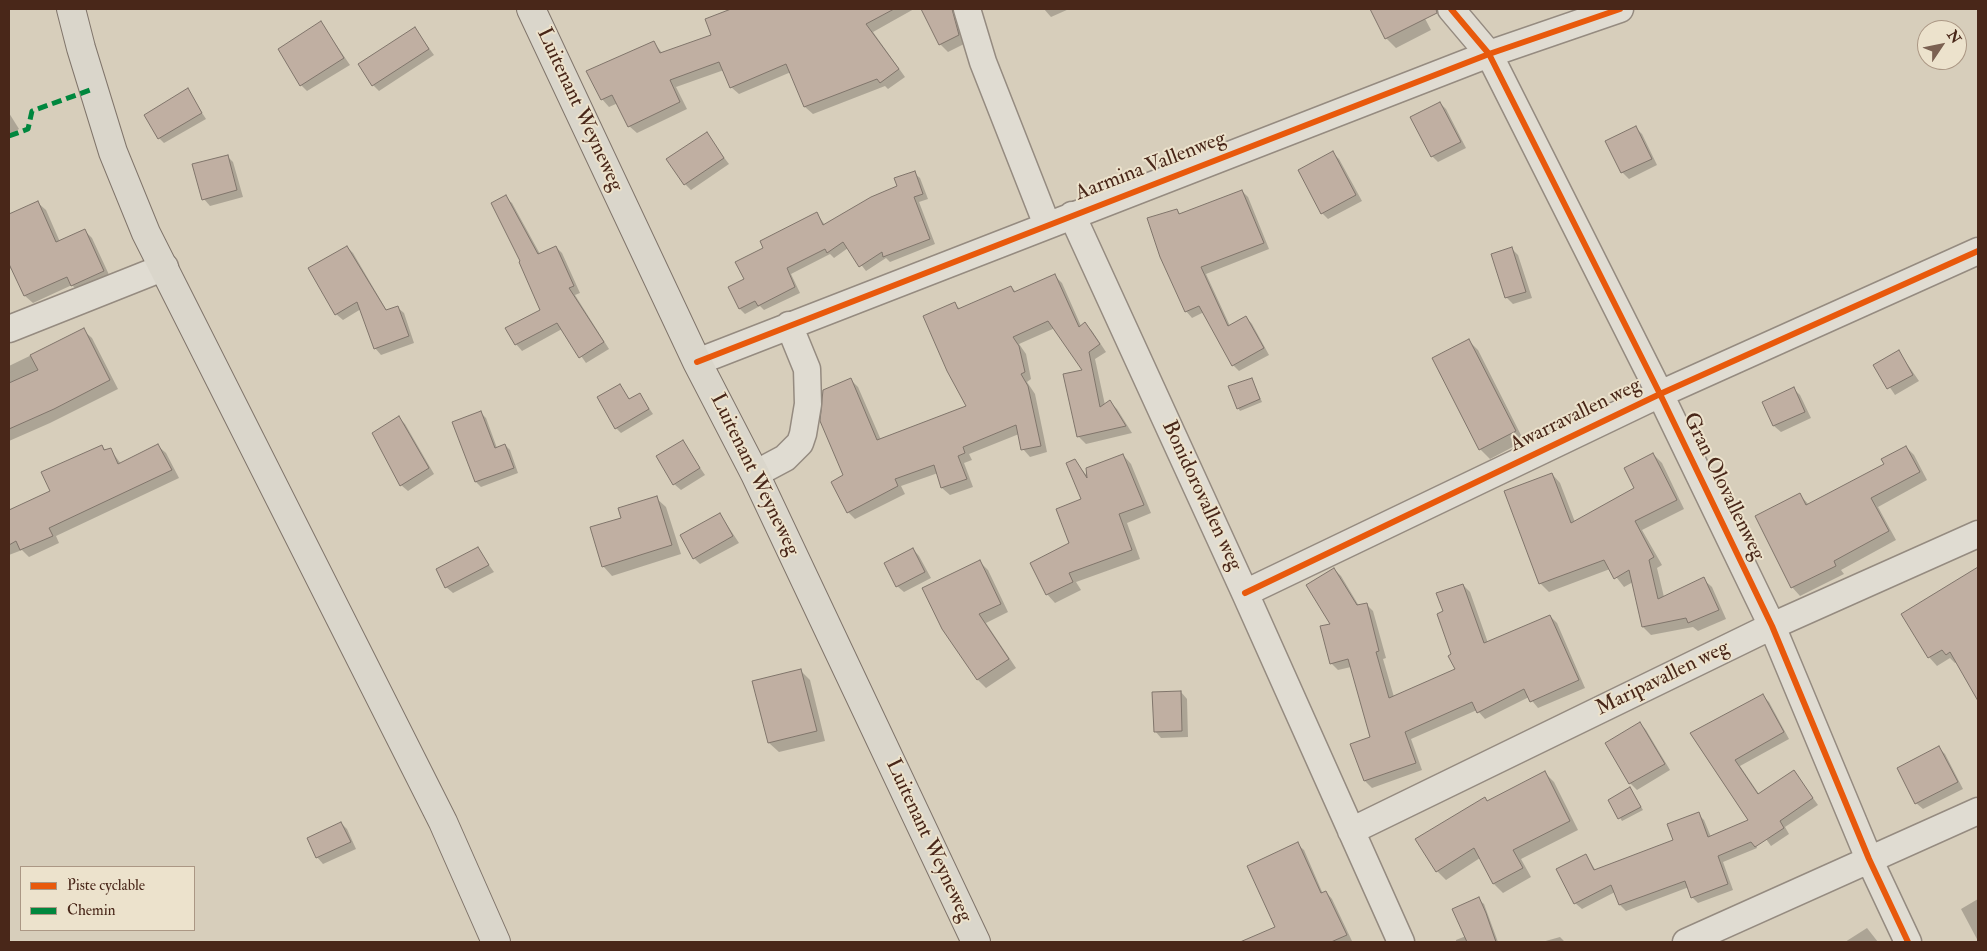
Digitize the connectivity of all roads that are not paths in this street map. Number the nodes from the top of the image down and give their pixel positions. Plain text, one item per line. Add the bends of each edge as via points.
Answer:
1 (71, 9) edge
2 (531, 9) edge
3 (967, 9) edge
4 (1450, 9) edge
5 (1620, 9) edge
6 (1489, 54) junction
7 (1072, 215) junction
8 (1047, 225) junction
9 (1978, 251) edge
10 (165, 267) junction
11 (789, 325) junction
12 (9, 329) edge
13 (698, 362) junction
14 (1660, 394) junction
15 (755, 474) junction
16 (1978, 534) edge
17 (1245, 593) junction
18 (1772, 626) junction
19 (1978, 810) edge
20 (1351, 831) junction
21 (1869, 859) junction
22 (496, 942) edge
23 (976, 942) edge
24 (1401, 942) edge
25 (1686, 942) edge
26 (1908, 942) edge

1 - 10 main road via 80,48 114,152 146,233
2 - 13 main road, Luitenant Weyneweg
3 - 8 street via 983,62
4 - 6 street, Gran Olovallenweg
5 - 6 street, Aarmina Vallenweg
6 - 7 street, Aarmina Vallenweg
6 - 14 street, Gran Olovallenweg
7 - 8 street, Aarmina Vallenweg
7 - 17 street, Bonidorovallen weg
8 - 11 street, Aarmina Vallenweg
9 - 14 street, Awarravallen weg
10 - 12 street
10 - 22 main road via 443,822
11 - 13 street, Aarmina Vallenweg
11 - 15 street via 806,369 808,404 803,434 800,443 785,458
13 - 15 main road, Luitenant Weyneweg
14 - 17 street, Awarravallen weg
14 - 18 street, Gran Olovallenweg
15 - 23 main road, Luitenant Weyneweg
16 - 18 street, Maripavallen weg
17 - 20 street, Bonidorovallen weg
18 - 20 street, Maripavallen weg
18 - 21 street, Gran Olovallenweg
19 - 21 street
20 - 24 street, Bonidorovallen weg
21 - 25 street
21 - 26 street, Gran Olovallenweg

